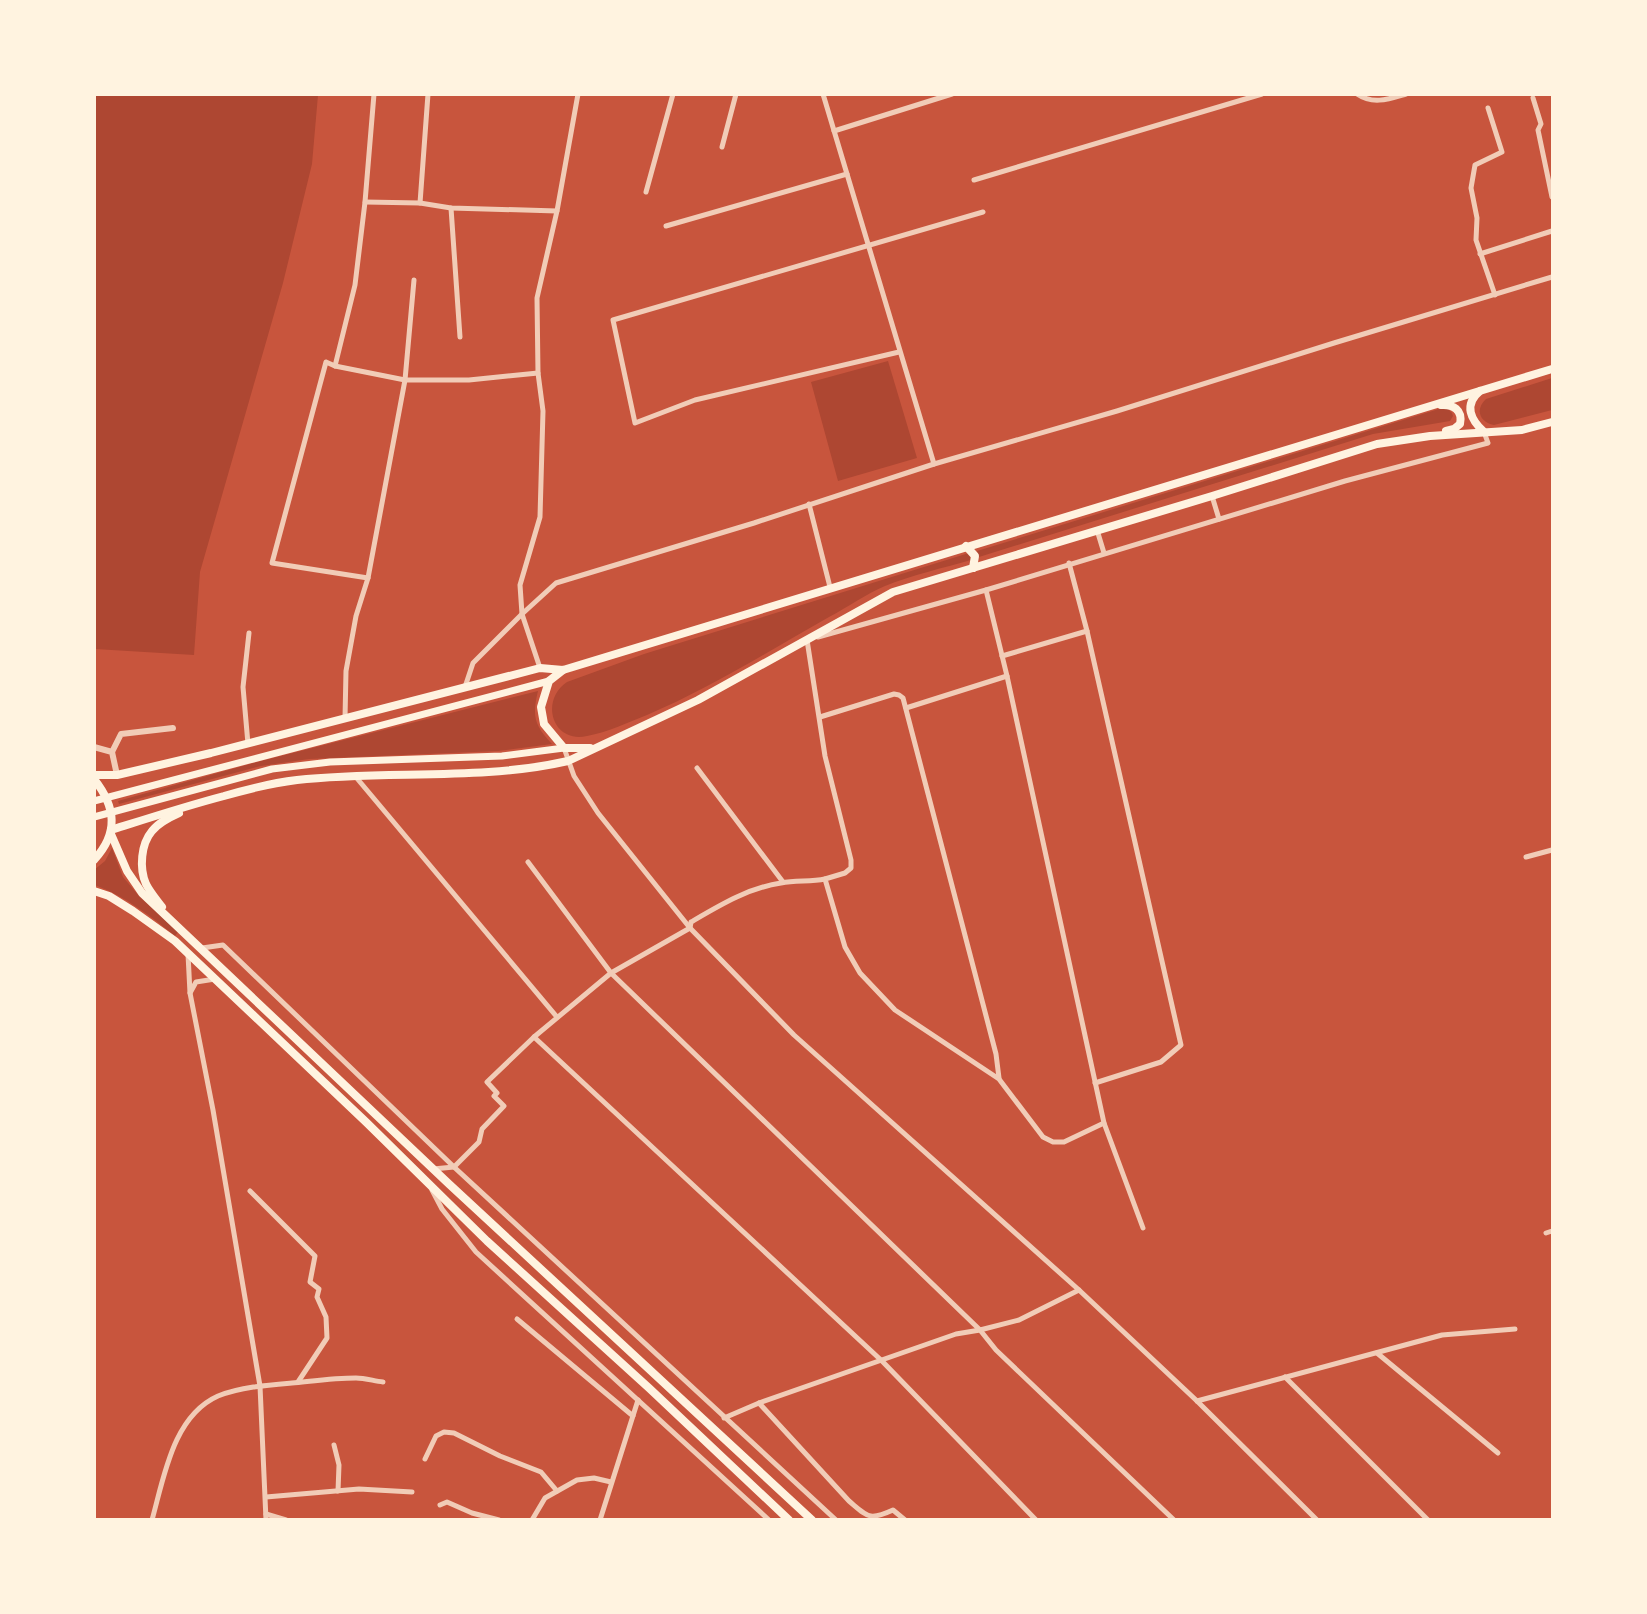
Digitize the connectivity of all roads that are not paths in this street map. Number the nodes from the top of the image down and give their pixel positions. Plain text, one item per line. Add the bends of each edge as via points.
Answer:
1 (374, 94) edge
2 (428, 94) edge
3 (578, 94) edge
4 (673, 94) edge
5 (736, 94) edge
6 (823, 94) edge
7 (952, 94) edge
8 (1262, 94) edge
9 (1357, 94) edge
10 (1406, 94) edge
11 (1533, 98) dead end
12 (1488, 108) dead end
13 (834, 131) junction
14 (722, 147) dead end
15 (847, 174) junction
16 (974, 180) dead end
17 (646, 192) dead end
18 (1552, 197) edge
19 (365, 202) junction
20 (420, 203) junction
21 (451, 208) junction
22 (557, 211) junction
23 (983, 212) dead end
24 (666, 226) dead end
25 (1552, 231) edge
26 (868, 246) junction
27 (1480, 254) junction
28 (1552, 277) edge
29 (414, 280) dead end
30 (1495, 295) junction
31 (460, 337) dead end
32 (900, 352) junction
33 (335, 366) junction
34 (1552, 369) edge
35 (538, 373) junction
36 (405, 380) junction
37 (1485, 388) junction
38 (1427, 406) junction
39 (1552, 422) edge
40 (1484, 432) junction
41 (1430, 436) junction
42 (934, 464) junction
43 (1212, 496) junction
44 (809, 504) junction
45 (1219, 519) junction
46 (1097, 530) junction
47 (966, 546) junction
48 (1104, 553) junction
49 (1069, 563) junction
50 (973, 568) junction
51 (368, 578) junction
52 (830, 587) junction
53 (986, 590) junction
54 (522, 614) junction
55 (1087, 631) junction
56 (248, 634) dead end
57 (807, 640) junction
58 (1002, 656) junction
59 (540, 668) junction
60 (563, 670) junction
61 (1007, 676) junction
62 (549, 681) junction
63 (465, 687) junction
64 (906, 708) junction
65 (820, 717) junction
66 (345, 718) junction
67 (173, 728) dead end
68 (248, 744) junction
69 (94, 747) edge
70 (564, 748) junction
71 (592, 748) junction
72 (112, 752) junction
73 (568, 761) junction
74 (697, 768) dead end
75 (117, 775) junction
76 (355, 776) junction
77 (94, 777) edge
78 (205, 800) junction
79 (94, 801) edge
80 (94, 817) edge
81 (111, 832) junction
82 (1552, 850) edge
83 (1526, 857) dead end
84 (94, 860) edge
85 (528, 862) dead end
86 (825, 879) junction
87 (783, 882) junction
88 (94, 891) edge
89 (171, 920) junction
90 (690, 928) junction
91 (202, 948) junction
92 (188, 954) junction
93 (611, 973) junction
94 (215, 979) junction
95 (191, 993) junction
96 (557, 1017) junction
97 (534, 1037) junction
98 (999, 1079) junction
99 (1095, 1083) junction
100 (1104, 1123) junction
101 (454, 1167) junction
102 (433, 1169) junction
103 (429, 1183) junction
104 (250, 1191) dead end
105 (1143, 1228) dead end
106 (1079, 1290) junction
107 (517, 1319) dead end
108 (1515, 1329) dead end
109 (981, 1330) junction
110 (1377, 1353) junction
111 (882, 1361) junction
112 (1285, 1377) junction
113 (298, 1382) junction
114 (383, 1382) dead end
115 (260, 1386) junction
116 (638, 1400) junction
117 (1197, 1401) junction
118 (759, 1403) junction
119 (633, 1416) junction
120 (724, 1418) junction
121 (334, 1445) dead end
122 (1498, 1453) dead end
123 (425, 1459) dead end
124 (611, 1482) junction
125 (338, 1491) junction
126 (557, 1491) junction
127 (412, 1492) dead end
128 (265, 1497) junction
129 (440, 1505) dead end
130 (266, 1517) edge
131 (152, 1520) edge
132 (286, 1520) edge
133 (499, 1520) edge
134 (532, 1520) edge
135 (600, 1520) edge
136 (769, 1520) edge
137 (789, 1520) edge
138 (812, 1520) edge
139 (835, 1520) edge
140 (905, 1520) edge
141 (1036, 1520) edge
142 (1174, 1520) edge
143 (1317, 1520) edge
144 (1428, 1520) edge

1 - 19 street
2 - 20 street
3 - 22 street
4 - 17 street
5 - 14 street
6 - 13 street
7 - 13 street
8 - 16 street
9 - 10 street via 1371,101
11 - 18 street
12 - 27 street via 1503,152 1475,165 1471,188
13 - 15 street
15 - 24 street
15 - 26 street
19 - 20 street
19 - 33 street via 355,285
20 - 21 street
21 - 22 street
21 - 31 street
22 - 35 street via 537,298
23 - 26 street
25 - 27 street
26 - 32 street
26 - 32 street via 613,320 635,423 695,400
27 - 30 street
28 - 30 street
29 - 36 street
30 - 42 street
32 - 42 street
33 - 36 street
33 - 51 street via 326,362 272,562
34 - 37 highway
35 - 36 street
35 - 54 street via 543,411 540,517 520,585
36 - 51 street
37 - 38 highway
37 - 40 highway via 1476,393 1470,408 1475,424
38 - 41 highway via 1453,406 1461,419 1454,429
38 - 47 highway
39 - 40 highway
40 - 41 highway
40 - 45 street via 1488,443
41 - 43 highway via 1377,444
42 - 44 street
43 - 45 street
43 - 46 highway
44 - 52 street
44 - 54 street via 555,583
45 - 48 street
46 - 48 street
46 - 50 highway
47 - 50 highway via 975,556
47 - 52 highway
48 - 49 street
49 - 53 street
49 - 55 street
50 - 57 highway via 893,592
51 - 66 street via 346,671
52 - 60 highway
53 - 57 street
53 - 58 street
54 - 59 street
54 - 63 street via 473,663
55 - 58 street
55 - 99 street via 1181,1045 1161,1062
56 - 68 street via 243,687
57 - 65 street
57 - 71 highway via 698,700
58 - 61 street
59 - 60 highway
59 - 63 highway
60 - 62 highway
61 - 64 street
61 - 99 street
62 - 70 highway via 541,707 544,724
62 - 79 main road
63 - 66 highway
64 - 65 street via 903,698 894,695
64 - 98 street
65 - 86 street via 825,757 851,860 845,873
66 - 68 highway
67 - 72 street via 121,734
68 - 75 highway
69 - 72 street
70 - 71 highway
70 - 73 street
70 - 80 main road via 502,756 330,762 272,769
71 - 73 highway
72 - 75 street
73 - 76 highway via 490,771
73 - 90 street via 598,813
74 - 87 street
75 - 77 highway
76 - 78 highway via 264,785
76 - 96 street
77 - 81 highway via 106,794
78 - 81 highway
78 - 89 highway via 164,820 144,845 147,886
81 - 84 highway
81 - 89 highway via 127,872
82 - 83 street
85 - 93 street
86 - 87 street
86 - 98 street via 845,947 860,972 895,1010
87 - 90 street via 730,899 691,922
88 - 92 highway via 133,911
89 - 91 highway
90 - 93 street
90 - 106 street via 794,1035
91 - 101 street via 223,945
91 - 102 highway
92 - 94 highway
92 - 95 street
93 - 96 street
93 - 109 street
94 - 95 street via 196,982
94 - 103 highway
95 - 115 street
96 - 97 street
97 - 101 street via 487,1082 504,1106
97 - 111 street
98 - 100 street via 1043,1137 1053,1142 1065,1142
99 - 100 street
100 - 105 street
101 - 102 street
101 - 120 street
102 - 138 highway
103 - 116 street via 442,1209 476,1252
103 - 137 highway
104 - 113 street via 315,1256 310,1282 319,1289 327,1338
106 - 109 street via 1019,1320
106 - 117 street
107 - 119 street
108 - 110 street via 1442,1335
109 - 111 street via 956,1334
109 - 142 street via 996,1350
110 - 112 street
110 - 122 street
111 - 118 street
111 - 141 street
112 - 117 street
112 - 144 street
113 - 114 street via 358,1378
113 - 115 street
115 - 128 street
115 - 131 street via 216,1397 191,1417 176,1441
116 - 119 street
116 - 136 street
117 - 143 street
118 - 120 street
118 - 140 street via 865,1514 877,1517 893,1510
119 - 124 street
120 - 139 street
121 - 125 street
123 - 126 street via 436,1436 454,1433 541,1472
124 - 126 street via 577,1480
124 - 135 street
125 - 127 street
125 - 128 street
126 - 134 street via 545,1498
128 - 130 street
129 - 133 street via 447,1502
130 - 132 street

